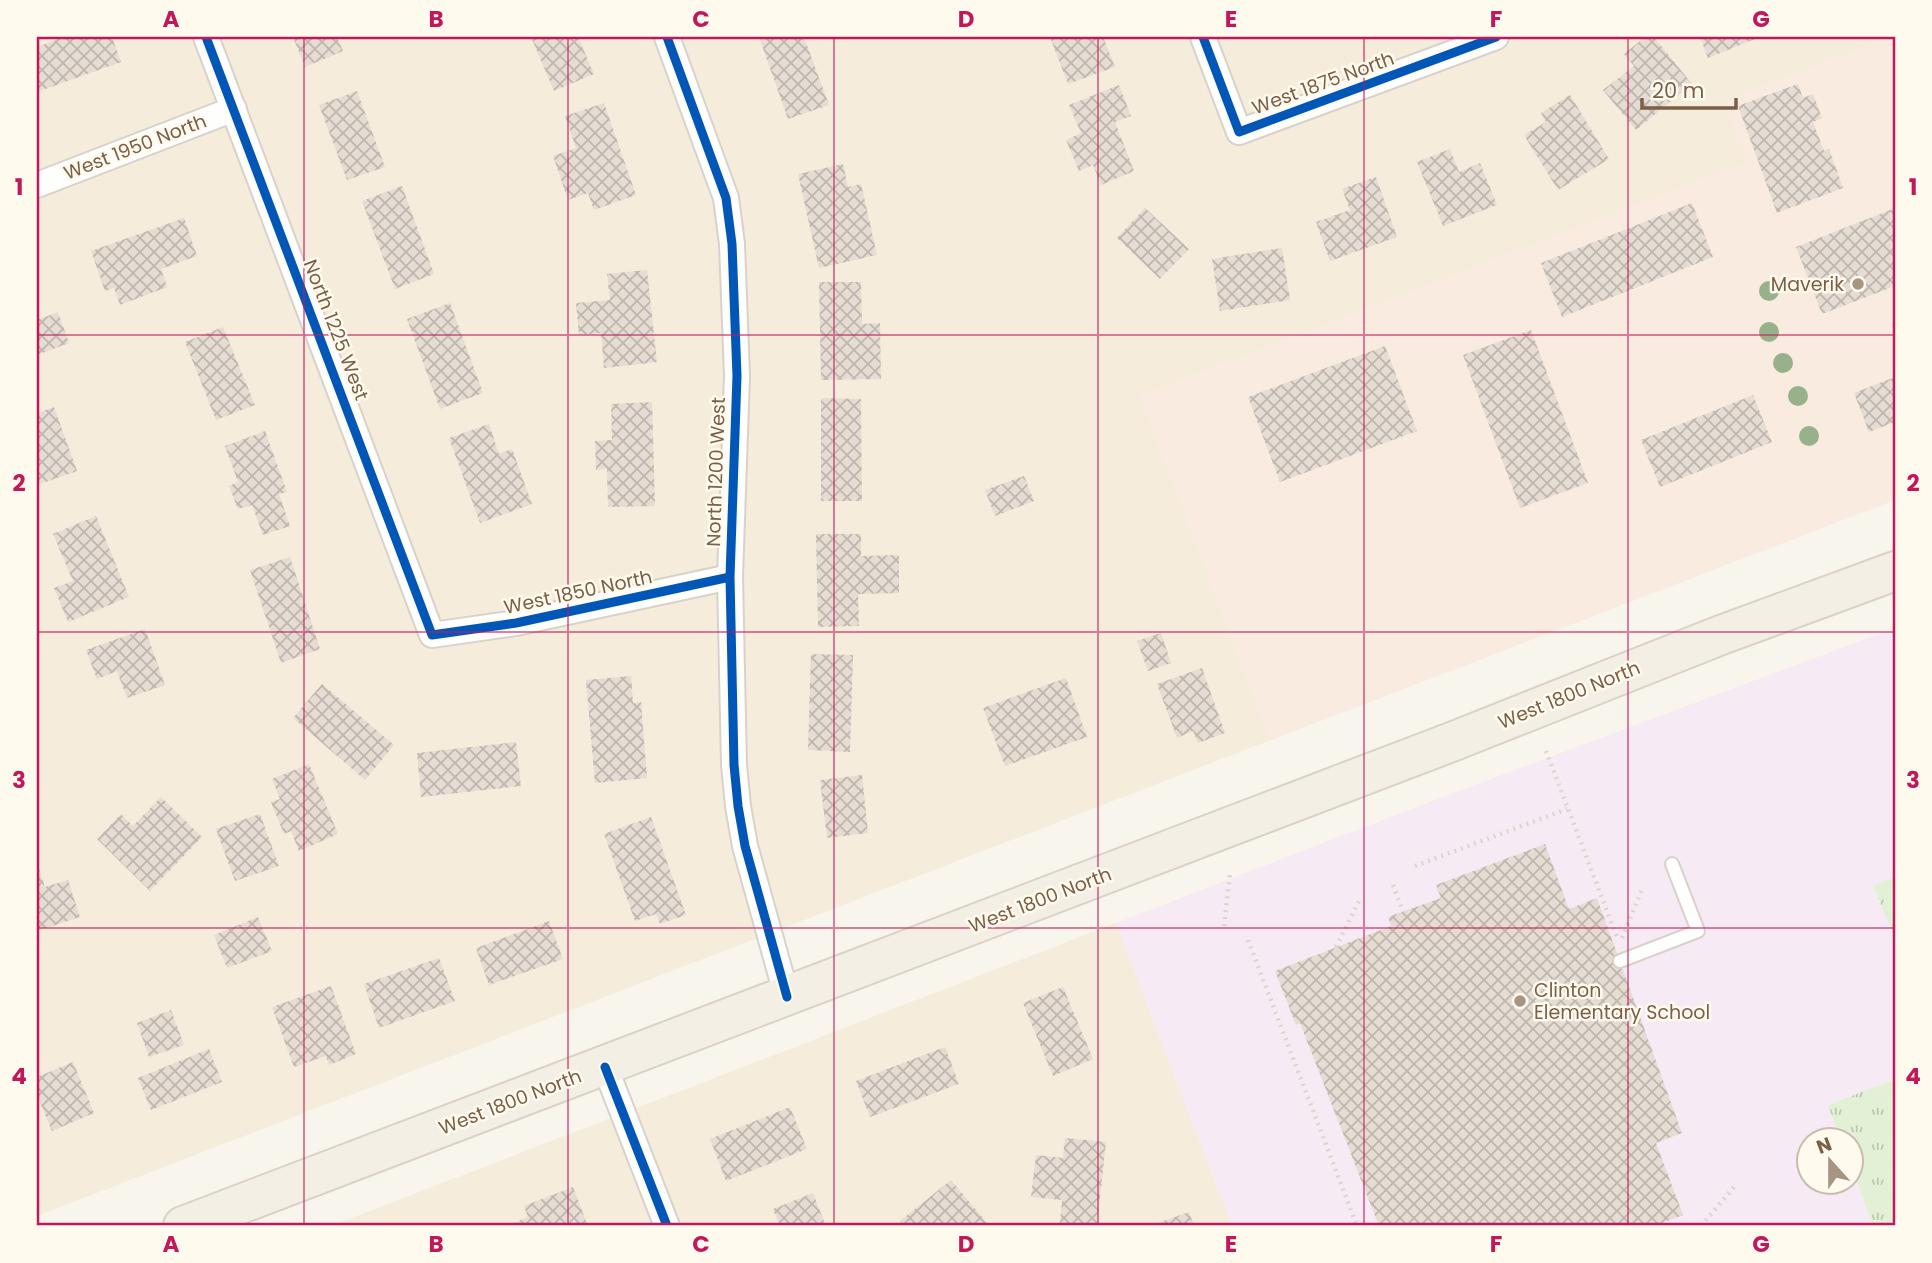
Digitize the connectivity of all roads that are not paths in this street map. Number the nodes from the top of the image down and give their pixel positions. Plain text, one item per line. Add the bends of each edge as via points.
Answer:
1 (206, 37) edge
2 (667, 37) edge
3 (1203, 37) edge
4 (1496, 37) edge
5 (234, 109) junction
6 (37, 185) edge
7 (1895, 571) edge
8 (730, 577) junction
9 (432, 635) joint
10 (1672, 864) dead end
11 (1620, 961) dead end
12 (787, 997) junction
13 (605, 1066) junction
14 (183, 1226) edge
15 (667, 1226) edge

1 - 5 street, North 1225 West
2 - 8 street, North 1200 West via 726,198 732,244 737,376
3 - 4 street, West 1875 North via 1240,132
5 - 6 street, West 1950 North
5 - 9 street, North 1225 West
7 - 12 main road, West 1800 North
8 - 9 street, West 1850 North via 516,623
8 - 12 street, North 1200 West via 738,806
10 - 11 lane via 1698,931
12 - 13 main road, West 1800 North
13 - 14 main road, West 1800 North
13 - 15 street

